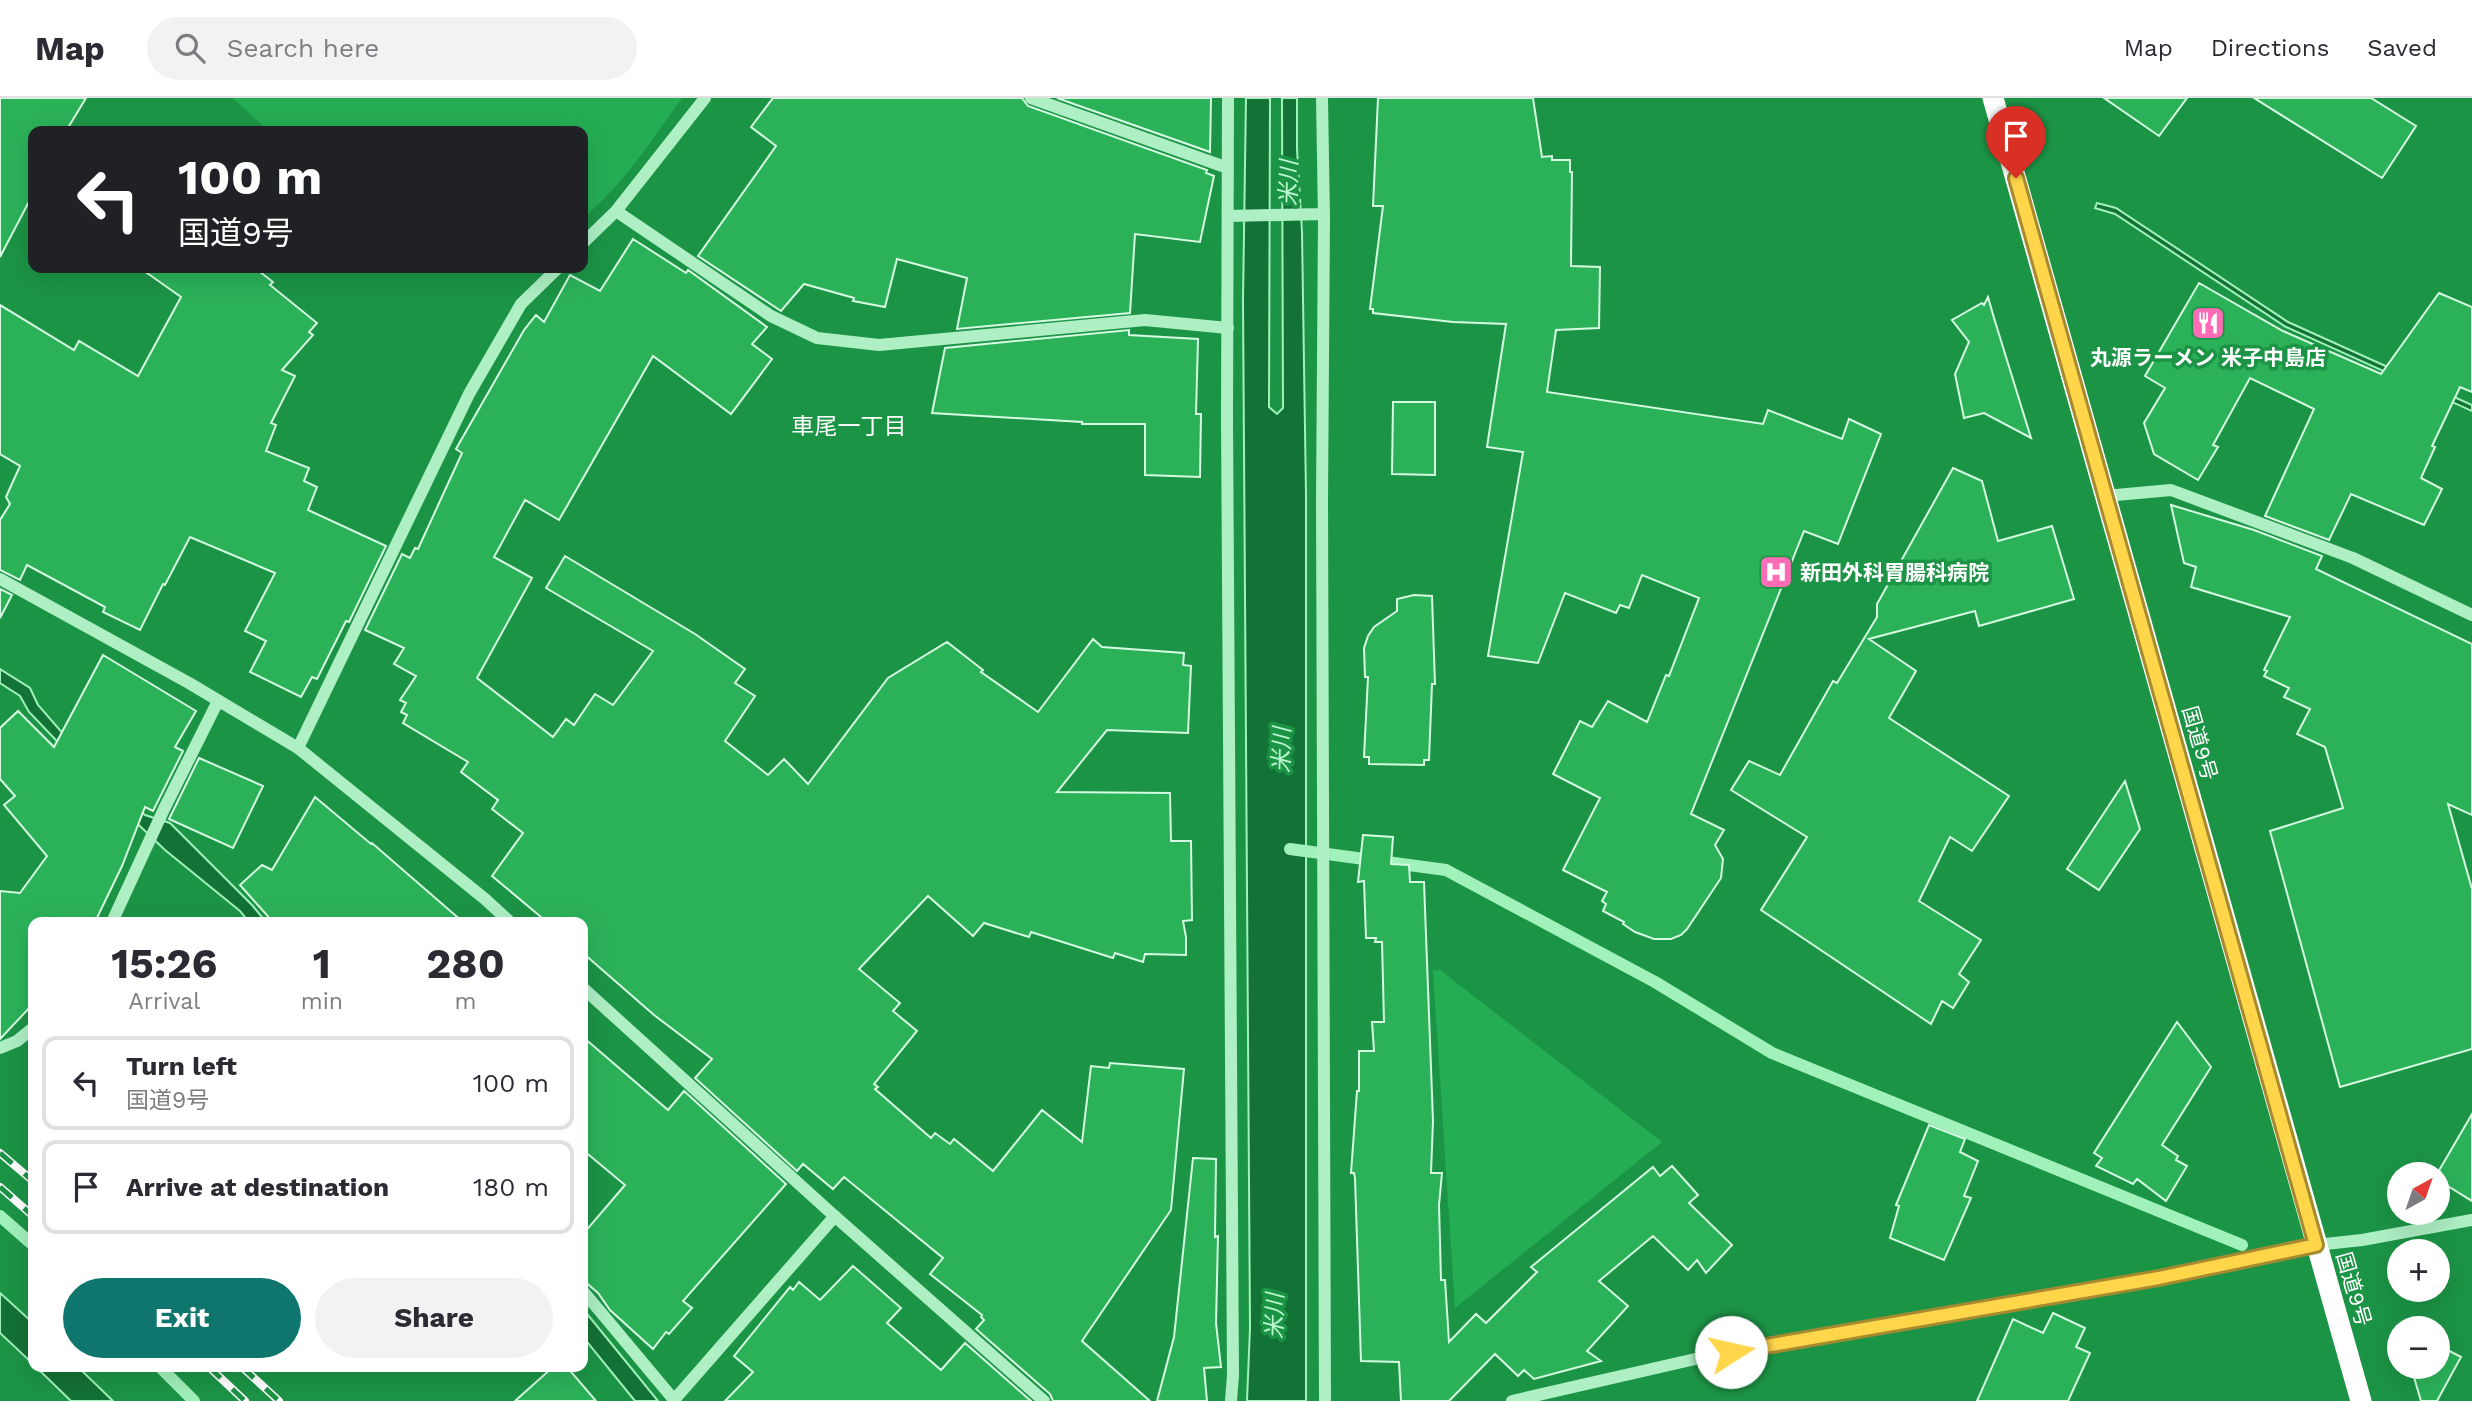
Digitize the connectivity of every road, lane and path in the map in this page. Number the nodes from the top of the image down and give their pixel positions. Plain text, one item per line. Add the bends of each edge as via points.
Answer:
1 (705, 98) edge
2 (1031, 98) edge
3 (1228, 98) edge
4 (1322, 98) edge
5 (1993, 98) edge
6 (1228, 168) junction
7 (616, 211) junction
8 (1324, 214) junction
9 (1234, 216) junction
10 (588, 238) edge
11 (553, 273) edge
12 (1228, 328) junction
13 (2105, 496) junction
14 (0, 579) edge
15 (2472, 615) edge
16 (218, 701) junction
17 (298, 748) junction
18 (114, 917) edge
19 (505, 917) edge
20 (588, 993) edge
21 (28, 1032) edge
22 (0, 1048) edge
23 (835, 1216) junction
24 (2472, 1220) edge
25 (2316, 1245) junction
26 (588, 1297) edge
27 (675, 1400) edge
28 (1044, 1401) edge
29 (1231, 1401) edge
30 (1325, 1401) edge
31 (1512, 1401) edge
32 (2361, 1401) edge

1 - 7 street
2 - 6 street
3 - 6 street
4 - 8 street
5 - 13 highway, 国道9号
6 - 9 street
7 - 10 street
7 - 12 street via 771,316 817,338 879,345 1146,320
8 - 9 street
8 - 30 street
9 - 12 street
11 - 17 street via 521,304 469,394
12 - 29 street
13 - 15 street via 2171,491 2353,558
13 - 25 highway, 国道9号
14 - 16 street
16 - 17 street
16 - 18 street
17 - 19 street
20 - 23 street
21 - 22 street
23 - 27 street
23 - 28 street
24 - 25 street
25 - 31 street via 2159,1278 1704,1357
25 - 32 highway, 国道9号
26 - 27 street

